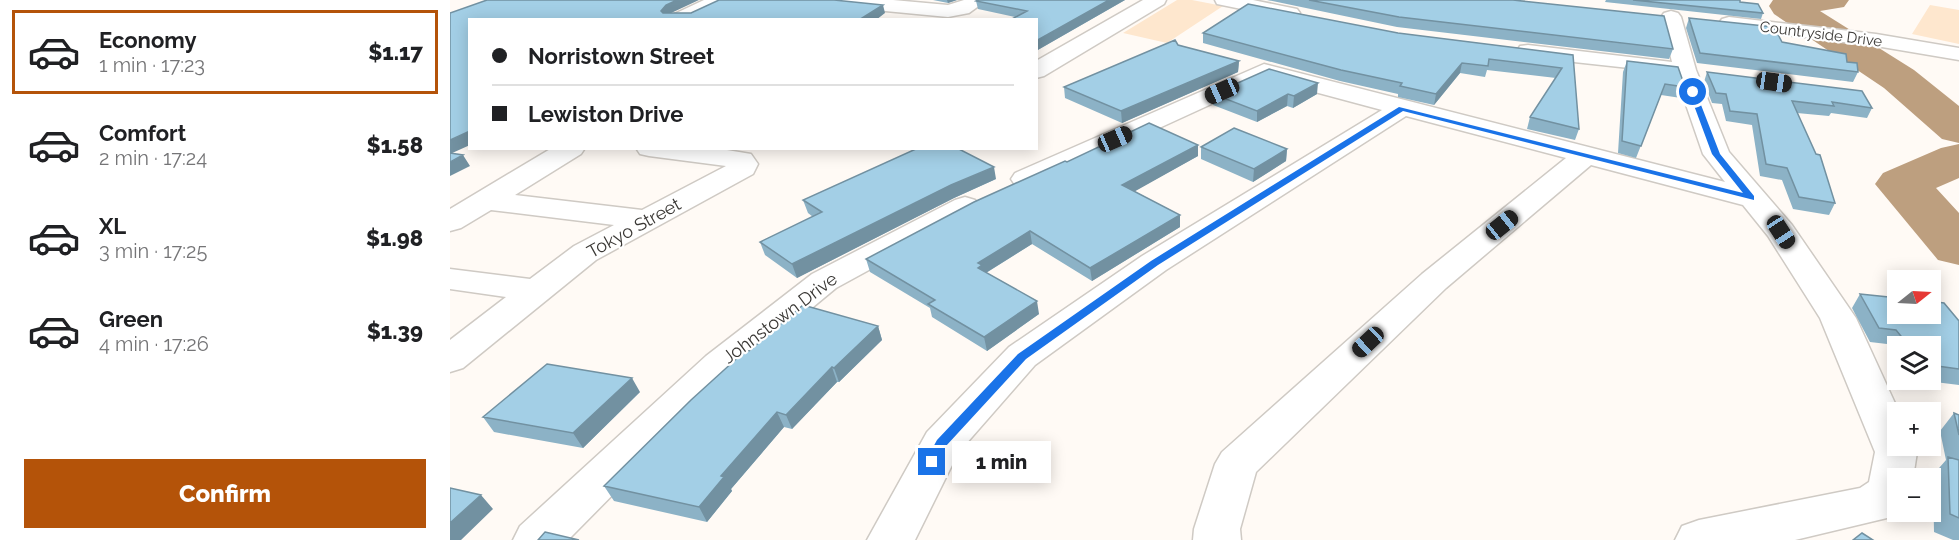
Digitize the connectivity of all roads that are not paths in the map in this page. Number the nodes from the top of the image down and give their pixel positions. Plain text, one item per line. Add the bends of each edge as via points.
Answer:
1 (719, 0) edge
2 (833, 0) edge
3 (1157, 0) edge
4 (1224, 0) edge
5 (970, 4) edge
6 (1311, 17) edge
7 (680, 18) edge
8 (1513, 49) edge
9 (1959, 54) edge
10 (1231, 61) edge
11 (1038, 70) edge
12 (1264, 71) junction
13 (1697, 72) junction
14 (1402, 108) junction
15 (569, 150) edge
16 (664, 150) edge
17 (1586, 155) junction
18 (1751, 198) junction
19 (485, 200) junction
20 (646, 220) junction
21 (450, 222) edge
22 (450, 279) edge
23 (537, 291) junction
24 (450, 359) edge
25 (537, 540) edge
26 (891, 540) edge
27 (1217, 540) edge
28 (1699, 540) edge

1 - 7 street
2 - 5 street via 948,11
3 - 11 street
4 - 6 street
8 - 13 street
9 - 13 street, Countryside Drive via 1876,40 1680,18
10 - 12 street
12 - 14 street
12 - 25 street, Johnstown Drive via 965,206 824,281 719,365
13 - 18 street via 1716,154
14 - 17 street
14 - 26 street via 1154,263 1022,356 942,443
15 - 19 street
16 - 20 street, Tokyo Street via 741,160 744,164
17 - 18 street
17 - 27 street via 1434,281 1238,465
18 - 28 street via 1781,232 1838,318 1896,452 1889,492 1871,505
19 - 20 street
19 - 21 street
20 - 23 street, Tokyo Street via 585,253
22 - 23 street
23 - 24 street, Tokyo Street

